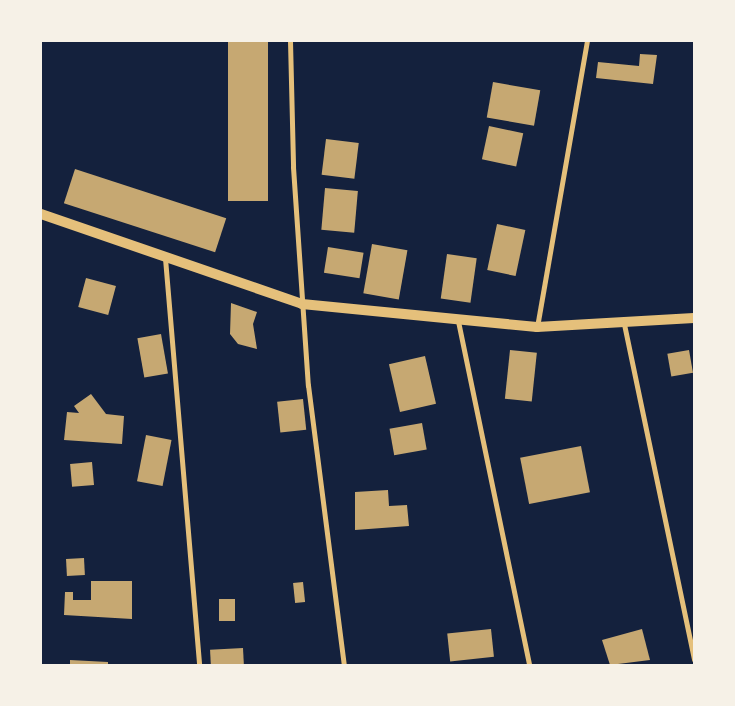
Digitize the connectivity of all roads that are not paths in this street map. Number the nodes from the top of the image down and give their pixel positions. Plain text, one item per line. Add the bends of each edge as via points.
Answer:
1 (290, 41) edge
2 (588, 41) edge
3 (41, 214) edge
4 (164, 258) junction
5 (302, 304) junction
6 (694, 318) edge
7 (458, 321) junction
8 (624, 324) junction
9 (537, 327) junction
10 (694, 660) edge
11 (199, 665) edge
12 (344, 665) edge
13 (529, 665) edge

1 - 5 street
2 - 9 street
3 - 4 main road
4 - 5 main road
4 - 11 street
5 - 7 main road
5 - 12 street
6 - 8 main road
7 - 9 main road
7 - 13 street
8 - 9 main road
8 - 10 street

